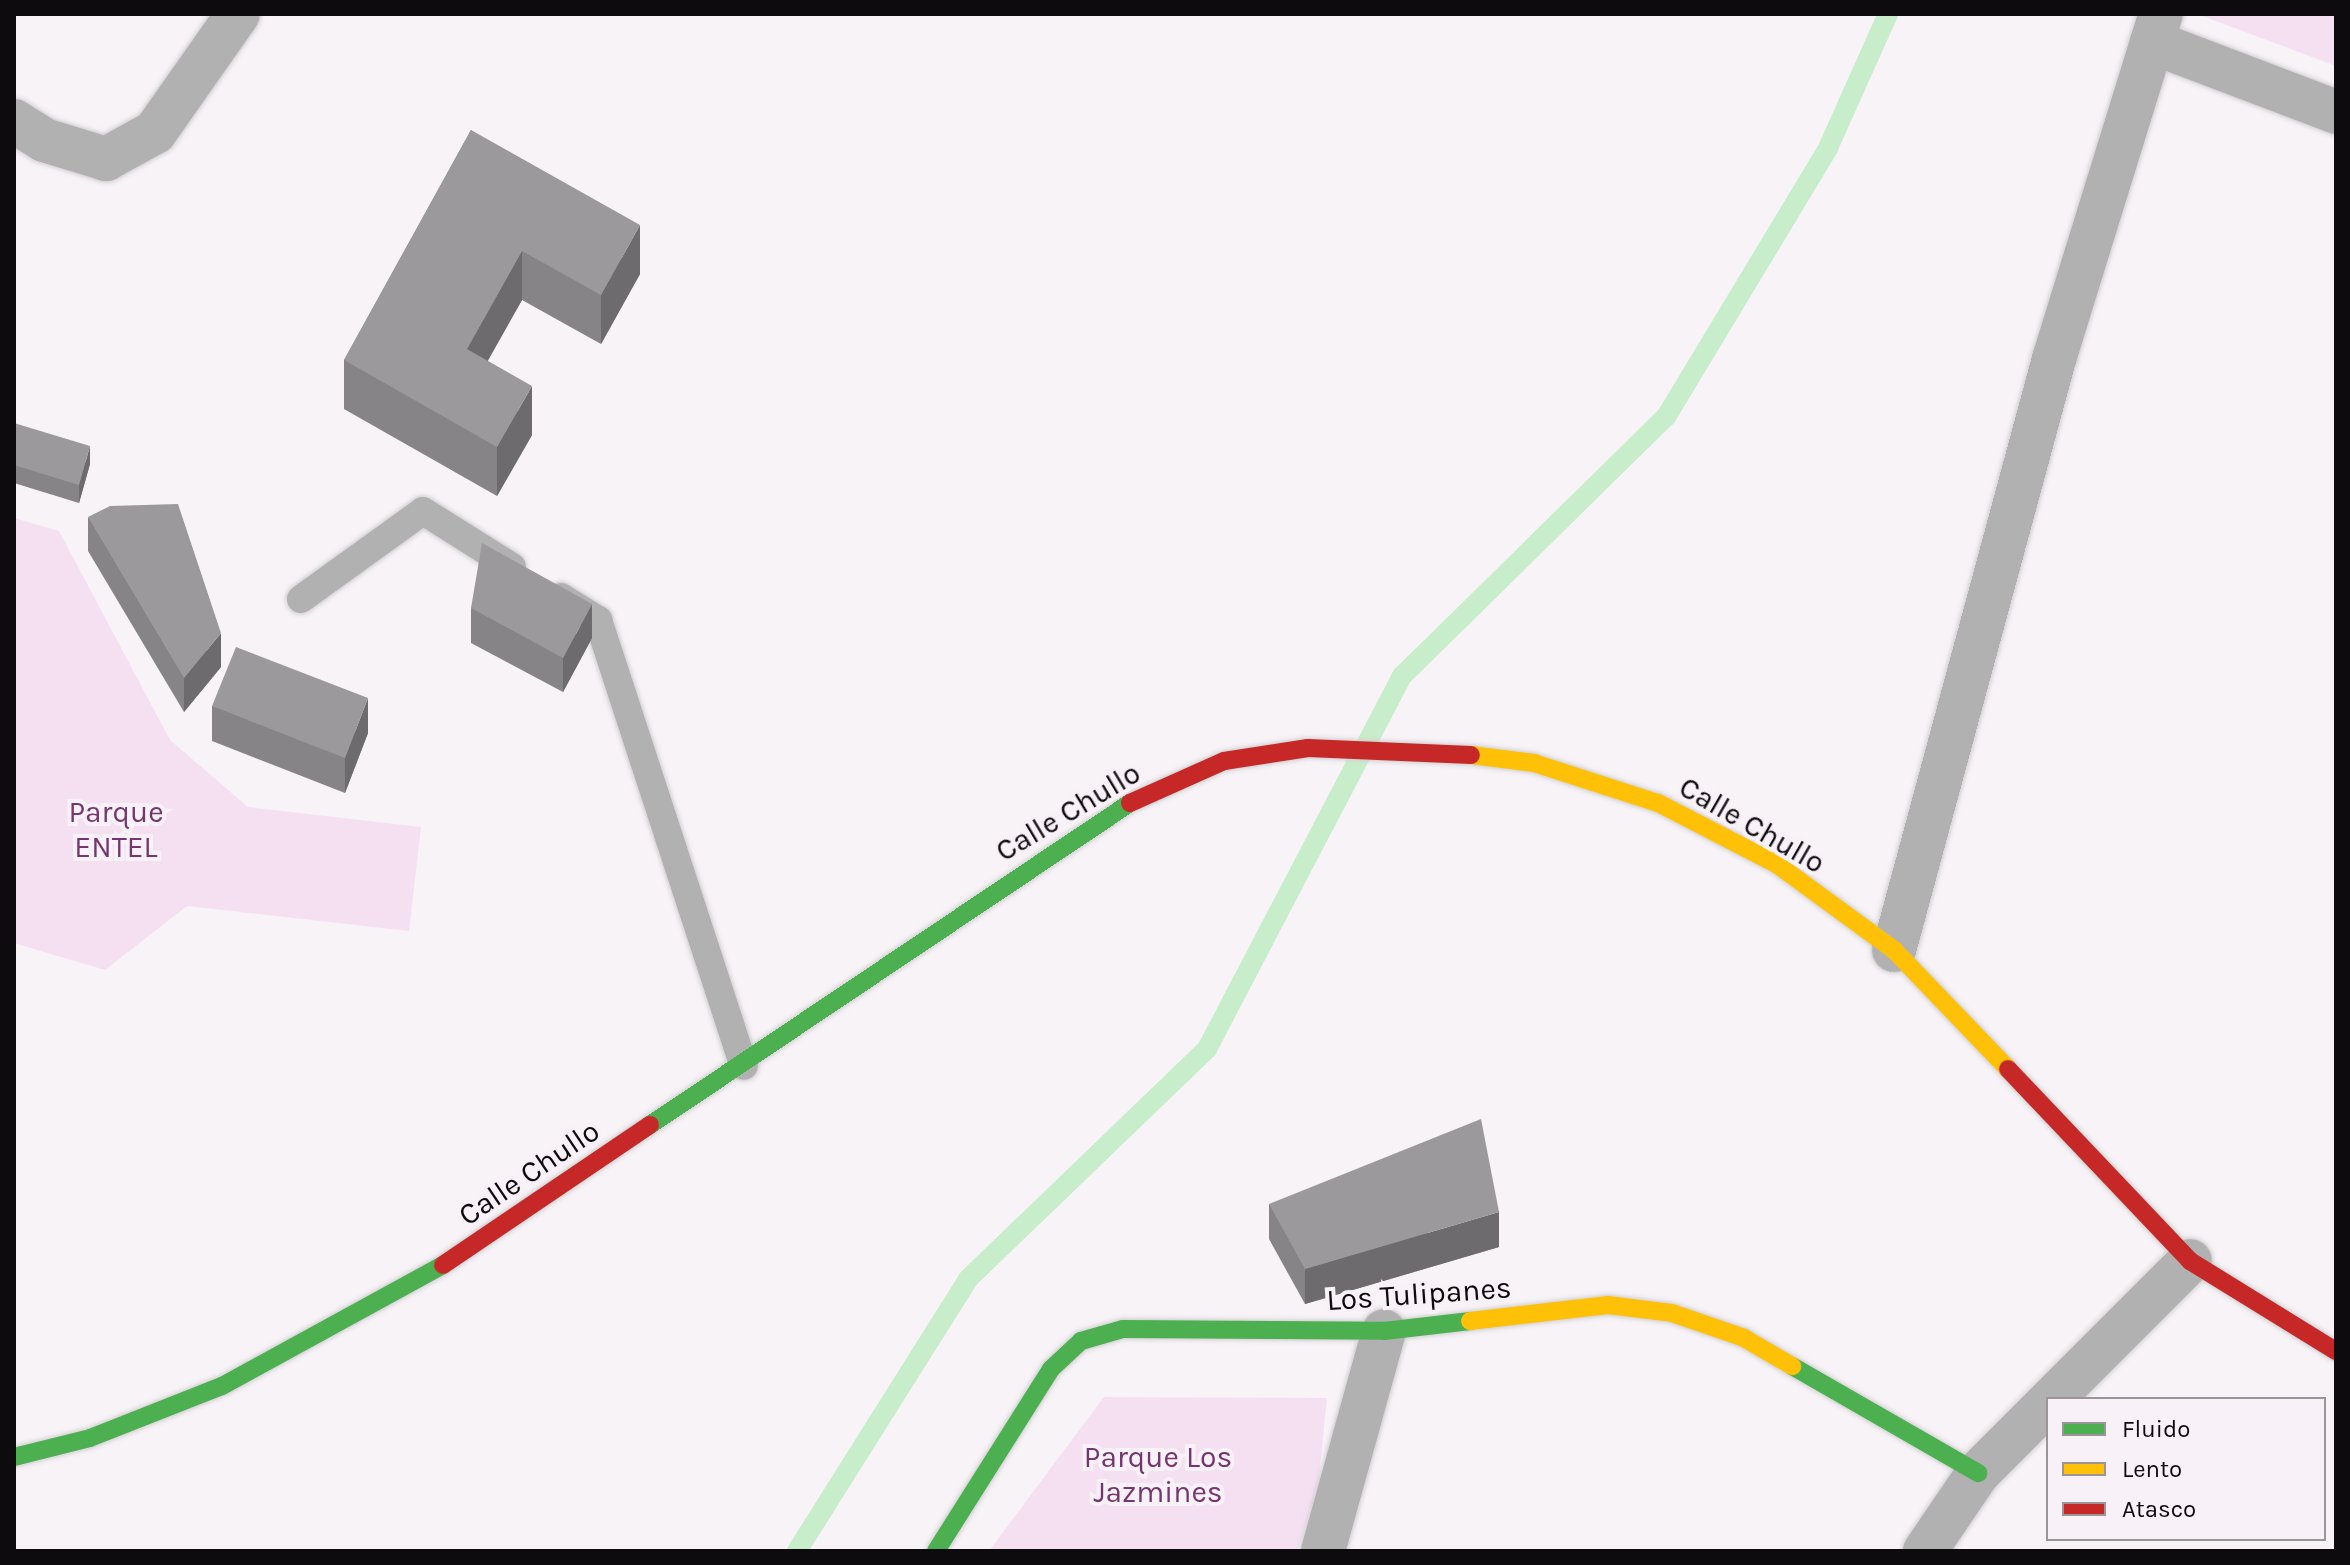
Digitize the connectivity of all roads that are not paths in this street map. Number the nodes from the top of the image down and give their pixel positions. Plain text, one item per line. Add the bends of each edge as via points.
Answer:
1 (238, 14) edge
2 (2157, 28) edge
3 (2336, 112) edge
4 (14, 121) edge
5 (301, 599) dead end
6 (1894, 950) junction
7 (744, 1066) junction
8 (2190, 1261) junction
9 (1384, 1331) junction
10 (2336, 1351) edge
11 (2054, 1397) edge
12 (2046, 1405) edge
13 (14, 1457) edge
14 (1978, 1473) junction
15 (936, 1551) edge
16 (1323, 1551) edge
17 (1925, 1551) edge

1 - 4 street via 155,132 106,159 44,140
2 - 3 street
2 - 6 street via 2054,359
5 - 7 lane via 423,511 598,620
6 - 7 street, Calle Chullo via 1778,865 1658,803 1534,763 1412,747 1308,748 1224,761 1119,808 942,922
6 - 8 street, Calle Chullo
7 - 13 street, Calle Chullo via 428,1275 222,1386 90,1438
8 - 10 street, Calle Chullo
8 - 11 street
9 - 14 street, Los Tulipanes via 1608,1305 1672,1313 1744,1338
9 - 15 street, Los Tulipanes via 1123,1329 1081,1341 1051,1369
9 - 16 street
12 - 14 street
14 - 17 street

